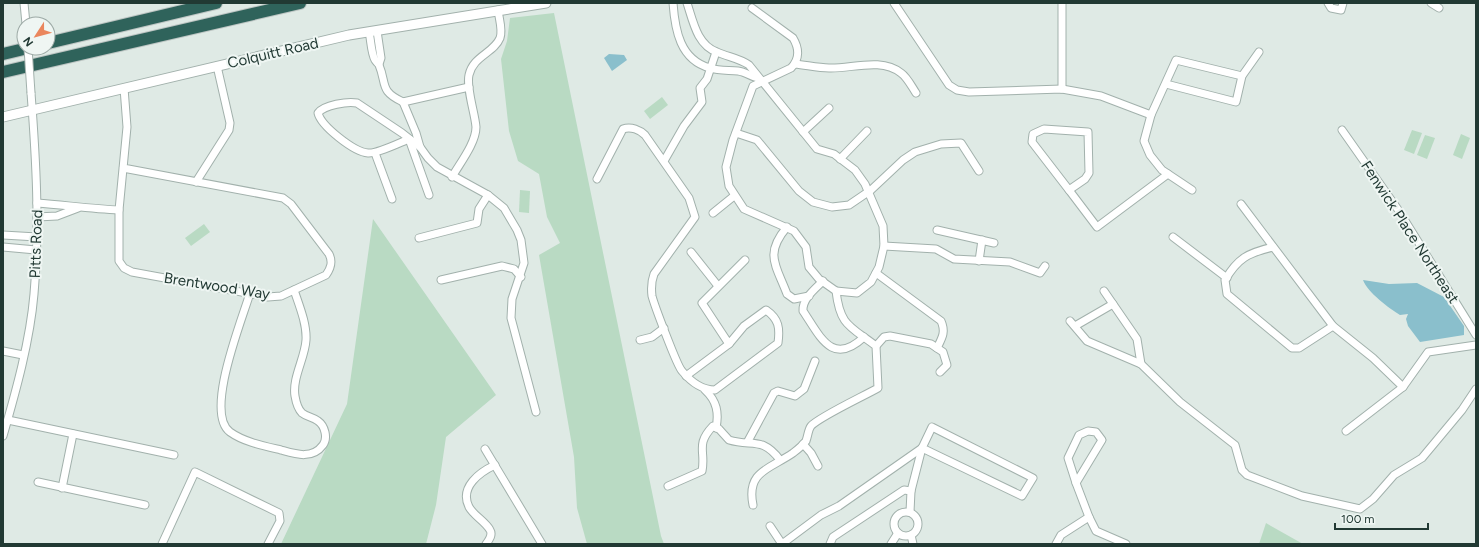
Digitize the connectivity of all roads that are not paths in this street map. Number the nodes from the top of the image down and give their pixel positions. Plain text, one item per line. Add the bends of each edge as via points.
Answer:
1 (24, 3) edge
2 (216, 3) edge
3 (300, 3) edge
4 (546, 3) edge
5 (673, 3) edge
6 (687, 3) edge
7 (894, 3) edge
8 (1062, 3) edge
9 (1328, 3) edge
10 (1343, 3) edge
11 (1431, 3) edge
12 (752, 8) dead end
13 (1439, 8) dead end
14 (498, 10) junction
15 (25, 16) edge
16 (373, 31) junction
17 (56, 41) edge
18 (16, 51) edge
19 (716, 52) junction
20 (1259, 52) dead end
21 (3, 54) edge
22 (29, 56) edge
23 (795, 64) junction
24 (217, 66) junction
25 (711, 68) junction
26 (3, 72) edge
27 (1242, 76) junction
28 (760, 80) junction
29 (1166, 84) junction
30 (469, 87) junction
31 (124, 88) junction
32 (1062, 89) junction
33 (916, 92) dead end
34 (403, 102) junction
35 (828, 108) dead end
36 (32, 110) junction
37 (1151, 115) junction
38 (3, 117) edge
39 (1342, 130) dead end
40 (867, 131) dead end
41 (803, 132) junction
42 (736, 133) junction
43 (409, 139) junction
44 (420, 147) junction
45 (375, 153) junction
46 (840, 159) junction
47 (664, 161) junction
48 (123, 168) junction
49 (979, 171) dead end
50 (1168, 174) junction
51 (452, 177) junction
52 (597, 179) dead end
53 (196, 182) junction
54 (1069, 190) junction
55 (1192, 190) dead end
56 (868, 192) junction
57 (429, 195) dead end
58 (488, 195) junction
59 (734, 196) junction
60 (392, 199) dead end
61 (37, 203) junction
62 (1241, 204) dead end
63 (78, 208) junction
64 (119, 210) junction
65 (713, 213) dead end
66 (37, 217) junction
67 (787, 227) junction
68 (937, 230) dead end
69 (3, 235) edge
70 (37, 237) junction
71 (419, 238) dead end
72 (1173, 238) dead end
73 (982, 240) junction
74 (994, 243) dead end
75 (884, 246) junction
76 (1273, 247) junction
77 (3, 248) edge
78 (36, 250) junction
79 (691, 252) dead end
80 (745, 260) dead end
81 (979, 261) junction
82 (1045, 266) dead end
83 (876, 273) junction
84 (521, 278) junction
85 (1227, 278) junction
86 (441, 280) dead end
87 (824, 281) junction
88 (718, 286) junction
89 (294, 290) junction
90 (836, 291) junction
91 (1104, 291) dead end
92 (250, 293) junction
93 (809, 296) junction
94 (1113, 304) junction
95 (1333, 326) junction
96 (664, 328) junction
97 (1476, 335) edge
98 (864, 336) junction
99 (640, 340) dead end
100 (728, 344) junction
101 (1476, 345) edge
102 (876, 346) junction
103 (937, 348) junction
104 (3, 351) edge
105 (23, 355) junction
106 (815, 361) dead end
107 (1141, 364) junction
108 (940, 372) dead end
109 (686, 376) junction
110 (1403, 387) junction
111 (1476, 389) edge
112 (705, 390) junction
113 (536, 412) dead end
114 (8, 420) junction
115 (716, 428) junction
116 (1346, 431) dead end
117 (73, 434) junction
118 (3, 436) edge
119 (748, 441) junction
120 (803, 444) junction
121 (922, 448) junction
122 (485, 449) dead end
123 (174, 455) dead end
124 (780, 460) junction
125 (495, 465) junction
126 (818, 466) dead end
127 (38, 482) dead end
128 (1076, 483) junction
129 (668, 486) dead end
130 (62, 488) junction
131 (911, 491) junction
132 (145, 505) dead end
133 (753, 505) dead end
134 (910, 512) junction
135 (1089, 517) junction
136 (770, 526) dead end
137 (898, 533) junction
138 (911, 535) junction
139 (162, 544) edge
140 (268, 544) edge
141 (486, 544) edge
142 (542, 544) edge
143 (782, 544) edge
144 (830, 544) edge
145 (890, 544) edge
146 (913, 544) edge
147 (1056, 544) edge
148 (1126, 544) edge

1 - 15 street
2 - 17 highway
3 - 26 highway
4 - 14 street, Colquitt Road
5 - 25 street via 680,44 695,60
6 - 19 street via 698,34 706,46
7 - 32 street via 949,84 957,90 969,92
8 - 32 street
9 - 10 street via 1331,8 1341,10
11 - 13 street
12 - 23 street via 793,38 798,48
14 - 16 street, Colquitt Road
14 - 30 street via 500,33 497,43 473,65 469,75
16 - 24 street, Colquitt Road
16 - 34 street via 381,58 379,64 383,84 388,92
18 - 21 highway
19 - 25 street
19 - 28 street via 749,64
20 - 27 street
22 - 36 street, Pitts Road, bridge
23 - 28 street via 785,72
23 - 33 street via 829,68 868,64 887,66 901,73
24 - 31 street, Colquitt Road
24 - 53 street via 230,123 229,130
25 - 28 street via 739,71
25 - 47 street via 700,88 702,102 684,126
27 - 29 street via 1176,60
27 - 29 street via 1236,102
28 - 41 street
28 - 42 street via 753,86
29 - 37 street
30 - 34 street
30 - 51 street via 476,128 474,137
31 - 36 street, Colquitt Road
31 - 48 street, Brentwood Way via 127,127
32 - 37 street via 1101,96
34 - 44 street
35 - 41 street
36 - 38 street, Colquitt Road
36 - 61 street, Pitts Road
37 - 50 street via 1144,141 1150,155
39 - 97 street, Fenwick Place Northeast via 1399,211
40 - 46 street
41 - 46 street via 817,149 834,154
42 - 56 street via 757,140 799,192 813,202 832,207 849,205
42 - 59 street via 726,167 729,186
43 - 44 street
43 - 45 street
43 - 45 street via 351,102 324,108 318,113 332,132 359,150
43 - 57 street
44 - 51 street via 437,167
45 - 60 street
46 - 56 street via 855,170
47 - 52 street via 642,132 625,128
47 - 96 street via 689,198 695,217 654,274 651,285 652,298
48 - 53 street, Brentwood Way
48 - 64 street, Brentwood Way
49 - 56 street via 961,143 941,144 915,152
50 - 54 street via 1097,227
50 - 55 street
51 - 58 street
53 - 89 street, Brentwood Way via 283,198 291,204 329,254 332,263 326,275
54 - 54 street via 1032,142 1034,134 1044,130 1088,132 1089,173
56 - 75 street via 883,226
58 - 71 street via 479,209 478,223
58 - 84 street via 504,208 517,230 524,263
59 - 65 street
59 - 67 street via 744,209
61 - 63 street
61 - 66 street, Pitts Road
62 - 76 street
63 - 64 street
63 - 66 street via 57,216
64 - 92 street, Brentwood Way via 119,261 124,268 132,272
66 - 70 street, Pitts Road
67 - 87 street via 800,237 806,247 809,267
67 - 93 street via 774,247 776,264 787,294 794,299
68 - 73 street
69 - 70 street
70 - 78 street, Pitts Road
72 - 85 street
73 - 74 street
73 - 81 street
75 - 81 street via 936,249 954,259
75 - 83 street
76 - 85 street via 1244,256 1236,263
76 - 95 street
77 - 78 street
78 - 105 street, Pitts Road via 34,295
79 - 88 street
80 - 88 street
81 - 82 street via 1010,262 1040,273
83 - 90 street via 871,282 857,293
83 - 103 street via 941,321 944,334
84 - 86 street via 514,269 502,266
84 - 113 street via 512,299 511,318
85 - 95 street via 1224,284 1228,294 1292,348 1300,348
87 - 90 street
87 - 93 street
88 - 100 street via 702,303
89 - 92 street, Brentwood Way via 281,296 268,297
89 - 92 street via 304,322 306,340 295,384 296,398 300,411 318,420 324,428 326,437 323,445 307,455 298,455 246,441 229,432 222,422 220,399 226,370
90 - 98 street via 838,310 845,323
91 - 94 street
93 - 98 street via 803,311 829,346 834,349 849,347
94 - 107 street via 1137,340
94 - 107 street via 1072,324 1087,341
95 - 110 street via 1373,358
96 - 99 street via 652,337
96 - 109 street via 680,370
98 - 102 street
100 - 109 street
100 - 112 street via 744,326 766,310 776,317 780,329 778,343 715,390
101 - 110 street via 1428,352
102 - 103 street via 884,337 890,336 931,344
102 - 120 street via 878,388 811,426
103 - 108 street via 943,352 947,365
104 - 105 street
105 - 114 street, Pitts Road
106 - 119 street via 804,389 795,396 778,391 774,393
107 - 111 street via 1180,402 1235,445 1242,470 1247,475 1302,496 1360,509 1373,499 1394,475 1422,458
109 - 112 street
110 - 116 street
112 - 115 street via 716,405
114 - 117 street
114 - 118 street, Pitts Road
115 - 119 street via 729,440
115 - 129 street via 713,426 706,434 701,449 702,471
117 - 123 street
117 - 130 street
119 - 124 street via 761,444 773,451
120 - 124 street
120 - 126 street
121 - 121 street via 932,427 1032,478 1022,496
121 - 131 street
121 - 143 street
122 - 125 street
124 - 133 street via 760,473 752,484
125 - 141 street via 473,479 467,492 469,507 491,530 491,537
125 - 142 street
127 - 130 street
128 - 128 street via 1068,458 1079,435 1088,431 1096,432 1102,440
128 - 135 street
130 - 132 street
131 - 134 street
131 - 144 street via 904,490 833,537
134 - 137 street via 902,512 896,516 894,527
134 - 138 street via 918,522 918,528
135 - 147 street via 1061,535
135 - 148 street via 1096,531
136 - 143 street
137 - 138 street via 904,536
137 - 145 street
138 - 146 street
139 - 140 street via 194,472 279,513 280,521

